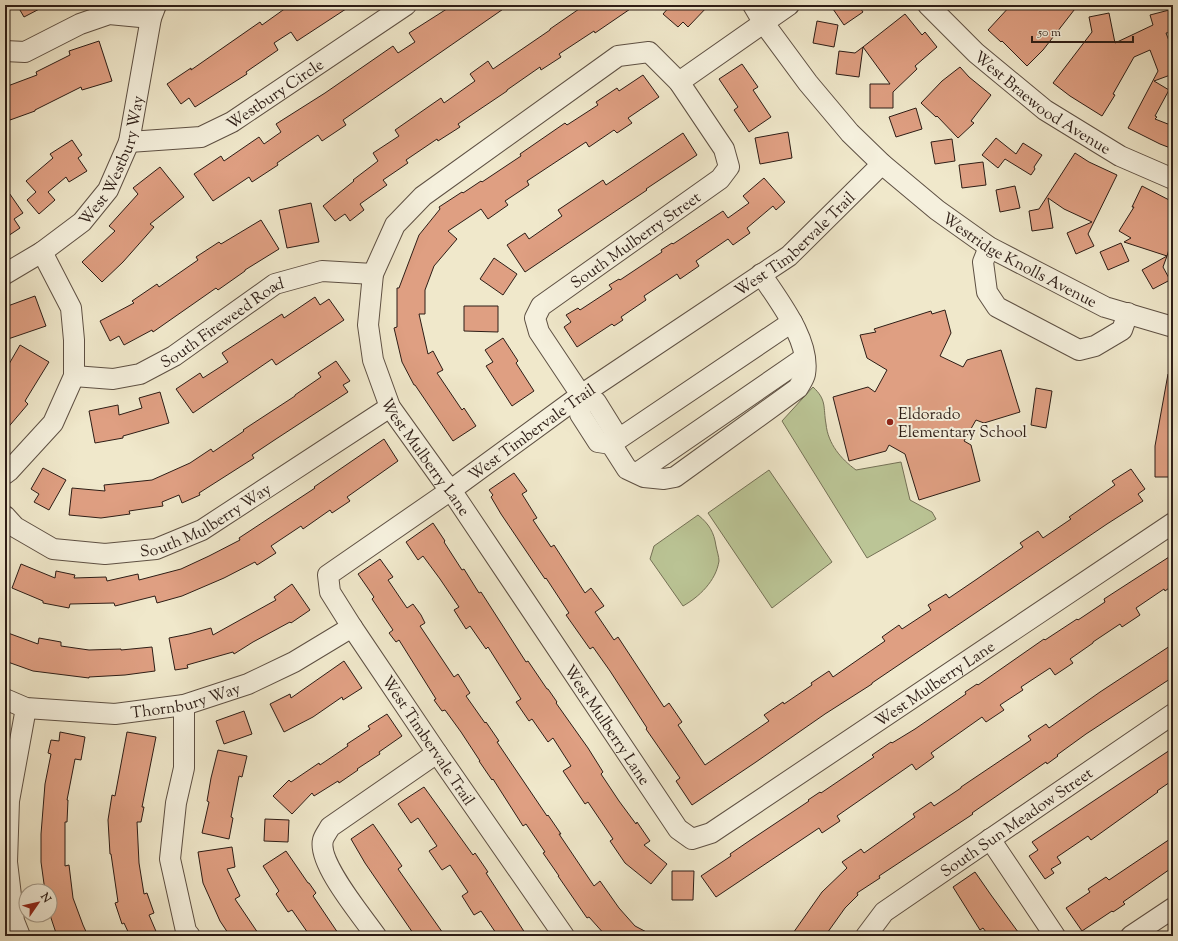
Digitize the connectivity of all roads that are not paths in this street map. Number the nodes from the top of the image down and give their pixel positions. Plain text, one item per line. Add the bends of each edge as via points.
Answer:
1 (406, 5) edge
2 (753, 5) edge
3 (789, 5) edge
4 (928, 5) edge
5 (153, 11) edge
6 (763, 22) junction
7 (5, 51) edge
8 (679, 82) junction
9 (130, 142) junction
10 (882, 164) junction
11 (1173, 179) edge
12 (989, 247) junction
13 (42, 252) junction
14 (5, 274) edge
15 (373, 274) junction
16 (761, 274) junction
17 (1128, 313) junction
18 (792, 322) junction
19 (1173, 326) edge
20 (74, 376) junction
21 (581, 395) junction
22 (390, 407) junction
23 (611, 444) junction
24 (5, 474) edge
25 (451, 490) junction
26 (5, 516) edge
27 (1173, 523) edge
28 (352, 628) junction
29 (5, 699) edge
30 (184, 705) junction
31 (26, 708) junction
32 (1173, 714) edge
33 (437, 753) junction
34 (990, 839) junction
35 (6, 862) edge
36 (1173, 908) edge
37 (20, 936) edge
38 (190, 936) edge
39 (376, 936) edge
40 (564, 936) edge
41 (866, 936) edge
42 (1055, 936) edge
43 (1132, 936) edge

1 - 9 street, Westbury Circle via 232,122 201,137
2 - 6 street, Westridge Knolls Avenue
3 - 6 street
4 - 11 street, West Braewood Avenue via 976,53 1045,110 1120,156
5 - 7 street via 109,14 80,24 25,52
5 - 9 street, West Westbury Way
6 - 8 street
6 - 10 street, Westridge Knolls Avenue via 808,83 850,133
8 - 15 street, West Mulberry Lane via 649,52 618,56 422,196 395,225
8 - 21 street, South Mulberry Street via 724,149 729,167 720,179 542,306 535,318 539,332
9 - 13 street, West Westbury Way via 108,190 82,222
10 - 12 street, Westridge Knolls Avenue via 937,210
10 - 16 street, West Timbervale Trail via 789,256
12 - 17 street, Westridge Knolls Avenue via 1106,307
12 - 17 street via 983,262 987,292 997,307 1078,350 1095,346 1122,330
13 - 14 street, West Westbury Way
13 - 20 street via 70,308 74,340
15 - 20 street, South Fireweed Road via 322,270 275,284 174,356 140,374 113,379
15 - 22 street, West Mulberry Lane via 368,325 373,360
16 - 18 street
16 - 21 street, West Timbervale Trail
17 - 19 street, Westridge Knolls Avenue
18 - 23 street
18 - 23 street via 800,338 804,358 805,375 798,388 676,477 644,477 627,469
20 - 24 street via 53,423
21 - 23 street via 596,402 614,430
21 - 25 street, West Timbervale Trail
22 - 25 street, West Mulberry Lane
22 - 26 street, South Mulberry Way via 202,530 156,549 105,554 53,549 15,527
25 - 27 street, West Mulberry Lane via 678,829 692,839 711,833
25 - 28 street, West Timbervale Trail via 328,575 330,592
28 - 30 street, Thornbury Way via 294,662 255,680
28 - 33 street, West Timbervale Trail
29 - 31 street, Thornbury Way
30 - 31 street, Thornbury Way via 115,714
30 - 38 street via 184,768 176,803 170,859 186,931
31 - 35 street via 9,801
32 - 34 street, South Sun Meadow Street
33 - 39 street via 330,827 323,840 323,853 338,883
33 - 40 street, West Timbervale Trail
34 - 41 street, South Sun Meadow Street via 884,912
34 - 42 street
35 - 37 street via 14,921
36 - 43 street

